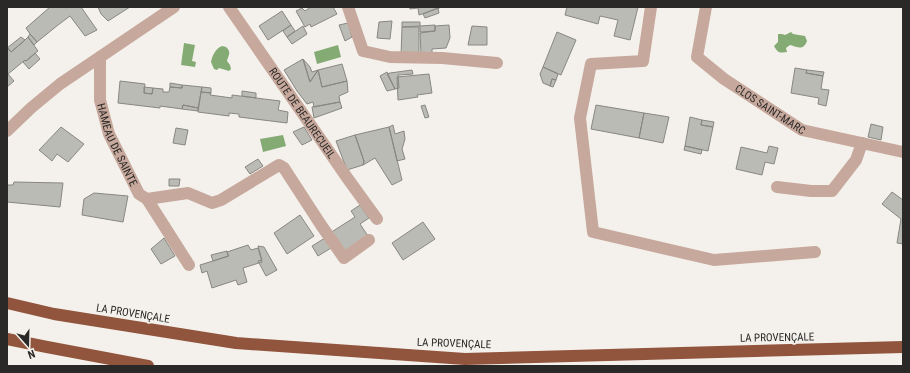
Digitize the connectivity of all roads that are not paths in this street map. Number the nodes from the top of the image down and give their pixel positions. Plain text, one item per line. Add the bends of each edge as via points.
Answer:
1 (174, 7) edge
2 (229, 7) edge
3 (348, 7) edge
4 (651, 7) edge
5 (706, 7) edge
6 (100, 57) junction
7 (497, 63) dead end
8 (7, 131) edge
9 (862, 143) junction
10 (903, 152) edge
11 (776, 187) dead end
12 (147, 199) junction
13 (377, 219) dead end
14 (369, 240) dead end
15 (815, 252) dead end
16 (189, 265) dead end
17 (7, 303) edge
18 (7, 339) edge
19 (903, 347) edge
20 (148, 366) edge

1 - 6 street
2 - 13 street, ROUTE DE BEAURECUEIL
3 - 7 street via 363,51 390,57
4 - 15 street via 643,61 591,64 580,118 593,232 714,260
5 - 9 street, CLOS SAINT-MARC via 697,57 724,79 802,130
6 - 8 street via 60,84
6 - 12 street, HAMEAU DE SAINTE via 100,100 109,134 138,194
9 - 10 street, CLOS SAINT-MARC
9 - 11 street via 856,160 832,191
12 - 14 street via 188,193 212,203 279,165 284,168 344,258
12 - 16 street, HAMEAU DE SAINTE
17 - 19 highway, LA PROVENÇALE via 54,314 236,343 465,358
18 - 20 highway

